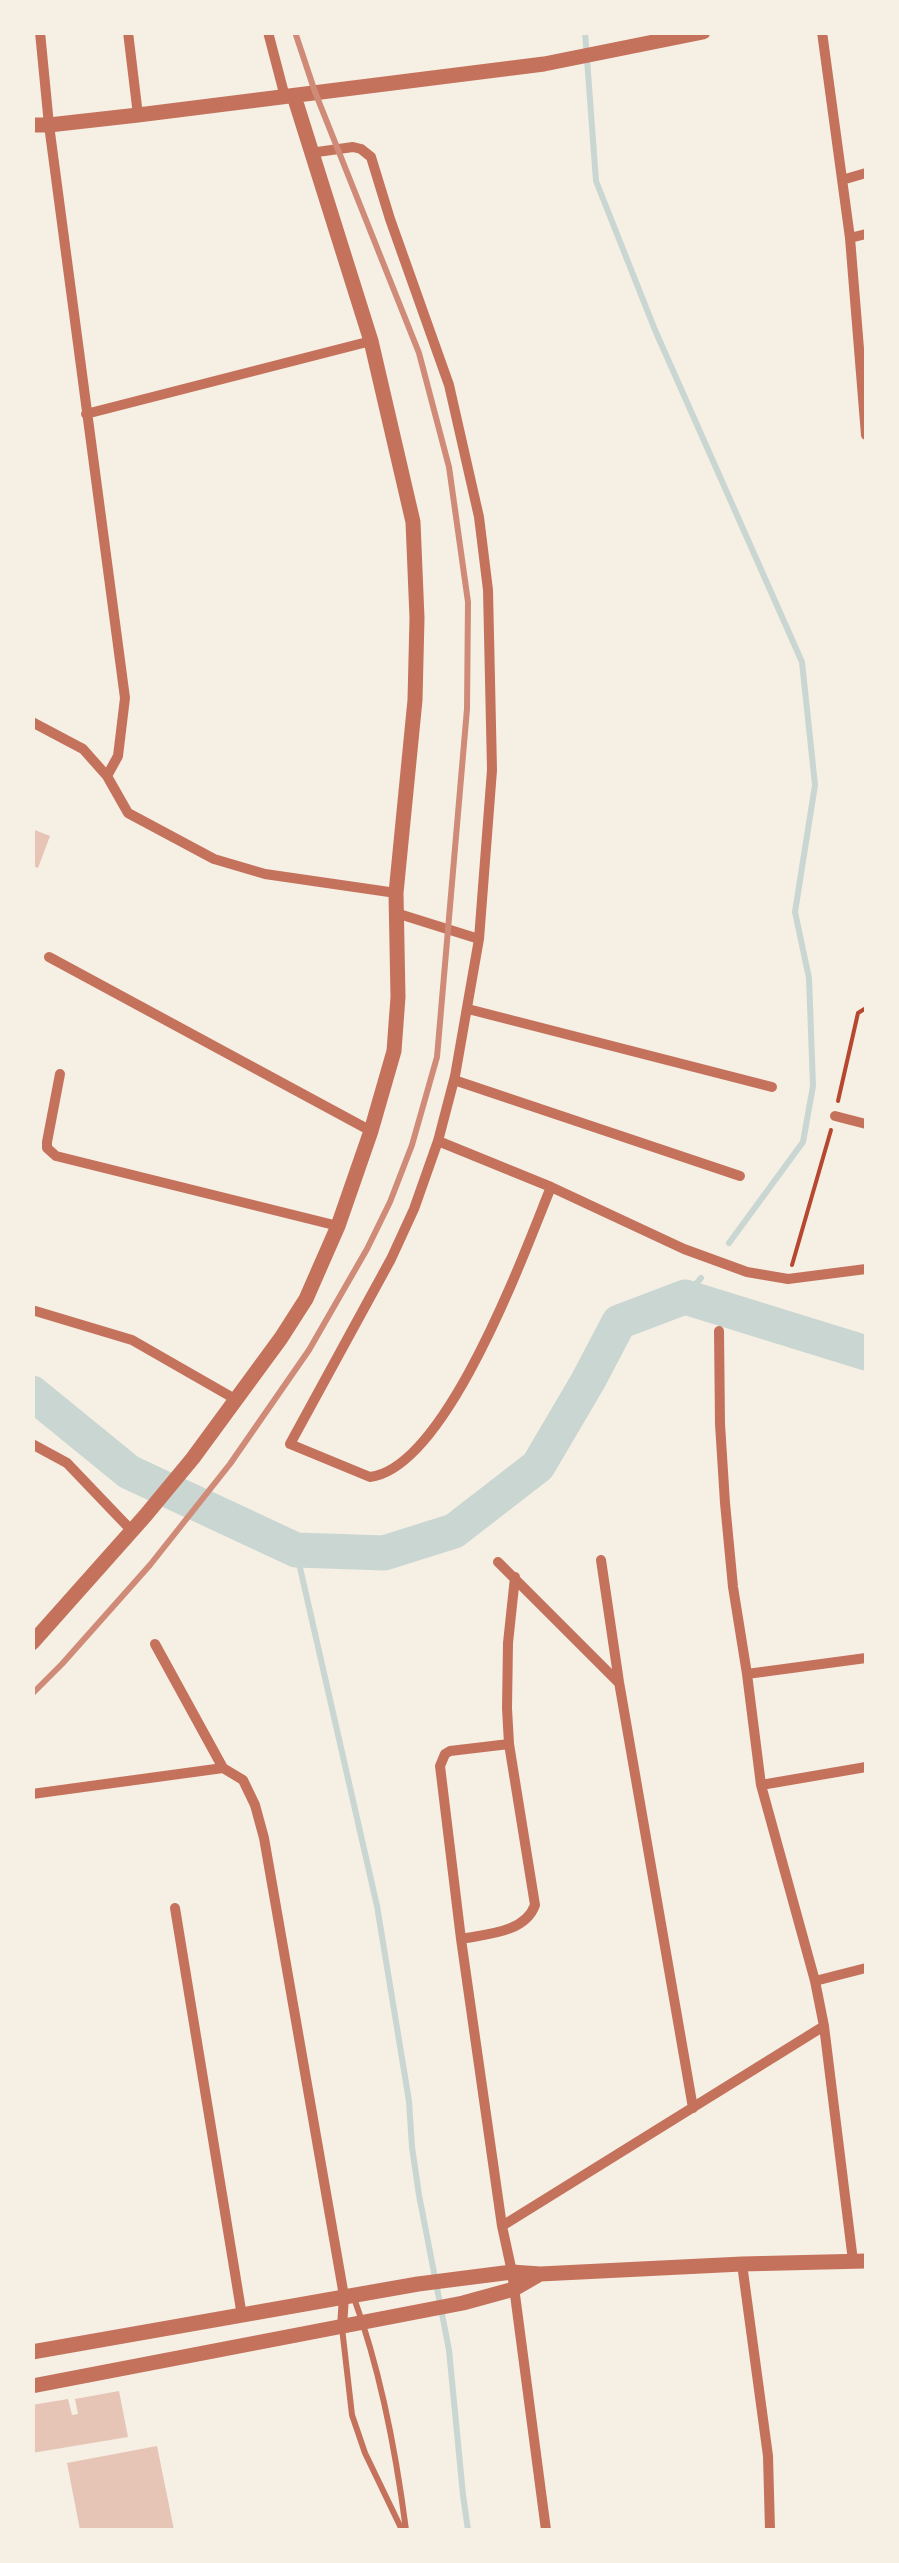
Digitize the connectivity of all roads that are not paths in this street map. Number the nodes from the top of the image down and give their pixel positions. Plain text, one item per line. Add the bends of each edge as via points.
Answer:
1 (40, 32) edge
2 (128, 32) edge
3 (268, 32) edge
4 (703, 32) edge
5 (822, 32) edge
6 (289, 97) junction
7 (138, 115) junction
8 (41, 125) edge
9 (310, 154) junction
10 (866, 173) edge
11 (842, 180) junction
12 (866, 234) edge
13 (850, 238) junction
14 (866, 283) edge
15 (854, 287) junction
16 (371, 340) junction
17 (864, 400) edge
18 (86, 414) junction
19 (866, 435) edge
20 (32, 722) edge
21 (107, 776) junction
22 (396, 893) junction
23 (396, 914) junction
24 (479, 939) junction
25 (49, 957) dead end
26 (468, 1010) junction
27 (60, 1074) dead end
28 (454, 1080) junction
29 (772, 1086) dead end
30 (834, 1116) road end
31 (866, 1124) edge
32 (371, 1130) junction
33 (438, 1140) junction
34 (740, 1176) dead end
35 (552, 1187) junction
36 (338, 1226) junction
37 (866, 1269) edge
38 (32, 1310) edge
39 (719, 1331) dead end
40 (235, 1398) junction
41 (32, 1444) edge
42 (132, 1531) junction
43 (602, 1560) dead end
44 (498, 1562) dead end
45 (515, 1577) junction
46 (32, 1643) edge
47 (155, 1644) dead end
48 (866, 1658) edge
49 (748, 1674) junction
50 (619, 1682) junction
51 (510, 1744) junction
52 (866, 1767) edge
53 (223, 1768) junction
54 (762, 1785) junction
55 (32, 1794) edge
56 (175, 1908) dead end
57 (461, 1939) junction
58 (866, 1968) edge
59 (816, 1981) junction
60 (824, 2026) junction
61 (693, 2108) junction
62 (502, 2226) junction
63 (860, 2261) edge
64 (742, 2264) junction
65 (512, 2272) junction
66 (540, 2274) junction
67 (514, 2289) junction
68 (348, 2295) junction
69 (242, 2316) junction
70 (363, 2323) junction
71 (342, 2327) junction
72 (32, 2352) edge
73 (32, 2386) edge
74 (404, 2530) edge
75 (546, 2530) edge
76 (770, 2530) edge

1 - 8 street
2 - 7 street
3 - 6 street
4 - 6 street via 544,64
5 - 11 street
6 - 7 street
6 - 9 street
7 - 8 street
8 - 18 street
9 - 16 street
9 - 24 street via 354,148 371,157 449,384 476,500 488,590 492,770
10 - 11 street
11 - 13 street
12 - 13 street
13 - 15 street
14 - 15 street
15 - 17 street
16 - 18 street
16 - 22 street via 416,552 415,700
17 - 19 street
18 - 21 street via 125,698 118,756
20 - 21 street via 83,750
21 - 22 street via 128,813 214,859 265,874
22 - 23 street
23 - 24 street
23 - 32 street via 394,1052
24 - 26 street
25 - 32 street
26 - 28 street
26 - 29 street
27 - 36 street via 47,1142 56,1156
28 - 33 street
28 - 34 street
30 - 31 street
32 - 36 street
33 - 35 street
33 - 35 street via 392,1260 290,1444 370,1477 408,1458 478,1358
35 - 37 street via 684,1250 747,1272 788,1279
36 - 40 street via 306,1298
38 - 40 street via 132,1340
39 - 49 street via 725,1504
40 - 42 street
41 - 42 street via 67,1463
42 - 46 street
43 - 50 street
44 - 45 street
45 - 50 street
45 - 51 street via 508,1643
47 - 53 street
48 - 49 street
49 - 54 street
50 - 61 street
51 - 57 street via 535,1905 512,1928
51 - 57 street via 458,1749 445,1754 440,1766
52 - 54 street
53 - 55 street
53 - 68 street via 243,1780 264,1838
54 - 59 street
56 - 69 street
57 - 62 street
58 - 59 street
59 - 60 street
60 - 61 street
60 - 63 street
61 - 62 street
62 - 65 street
63 - 64 street
64 - 66 street
64 - 76 street via 768,2456
65 - 66 street
65 - 67 street
65 - 68 street
66 - 67 street
67 - 70 street
67 - 75 street
68 - 69 street
68 - 70 lane
68 - 71 street
69 - 72 street
70 - 71 street
70 - 74 lane via 392,2443
71 - 73 street
71 - 74 lane via 352,2415

